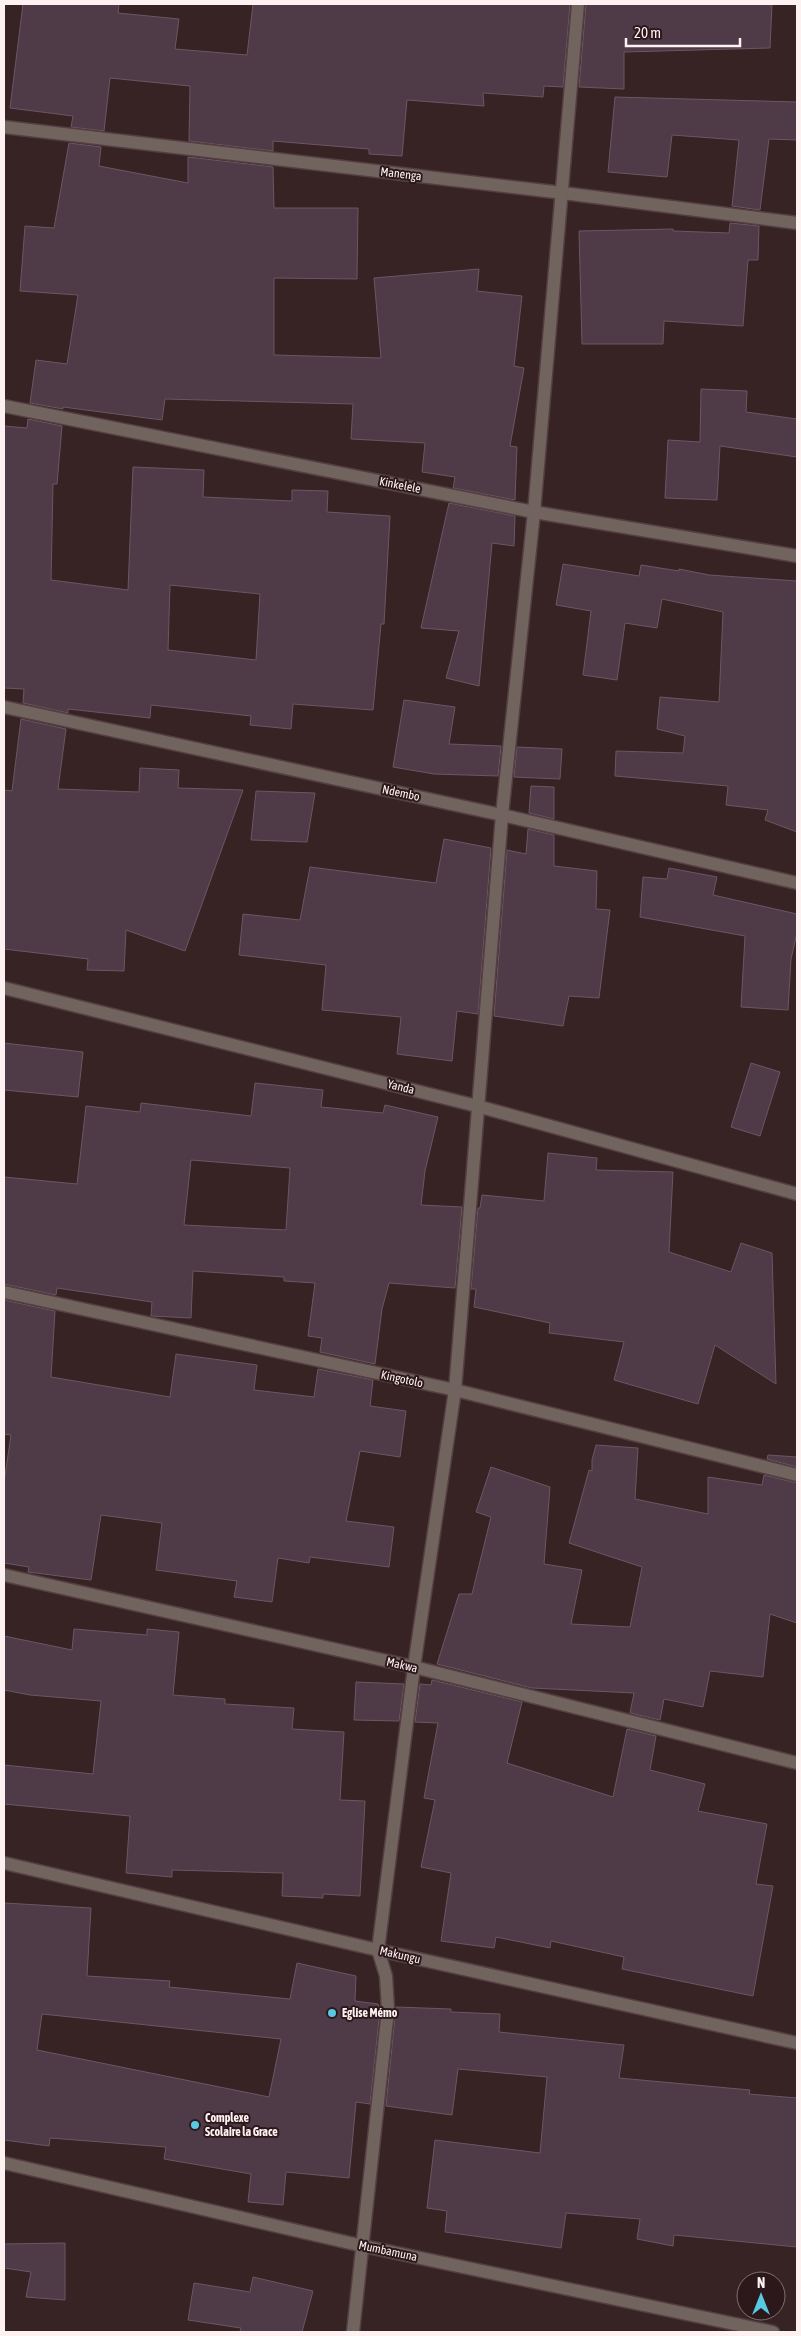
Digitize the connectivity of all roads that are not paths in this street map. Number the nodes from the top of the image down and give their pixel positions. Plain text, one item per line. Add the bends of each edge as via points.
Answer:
1 (578, 4) edge
2 (4, 127) edge
3 (563, 192) junction
4 (797, 223) edge
5 (4, 406) edge
6 (534, 512) junction
7 (797, 556) edge
8 (4, 707) edge
9 (502, 815) junction
10 (797, 883) edge
11 (4, 988) edge
12 (477, 1106) junction
13 (797, 1194) edge
14 (4, 1292) edge
15 (455, 1390) junction
16 (797, 1475) edge
17 (4, 1575) edge
18 (414, 1667) junction
19 (797, 1763) edge
20 (4, 1863) edge
21 (378, 1950) junction
22 (797, 2043) edge
23 (4, 2163) edge
24 (363, 2246) junction
25 (353, 2332) edge
26 (773, 2332) edge

1 - 3 street
2 - 3 street, Manenga
3 - 4 street, Manenga
3 - 6 street
5 - 6 street, Kinkelele
6 - 7 street, Kinkelele
6 - 9 street
8 - 9 street, Ndembo
9 - 10 street, Ndembo
9 - 12 street
11 - 12 street, Yanda
12 - 13 street, Yanda
12 - 15 street
14 - 15 street, Kingotolo
15 - 16 street, Kingotolo
15 - 18 street
17 - 18 street, Makwa
18 - 19 street, Makwa
18 - 21 street
20 - 21 street, Makungu
21 - 22 street, Makungu
21 - 24 street via 386,1976 388,2010
23 - 24 street, Mumbamuna
24 - 25 street
24 - 26 street, Mumbamuna

